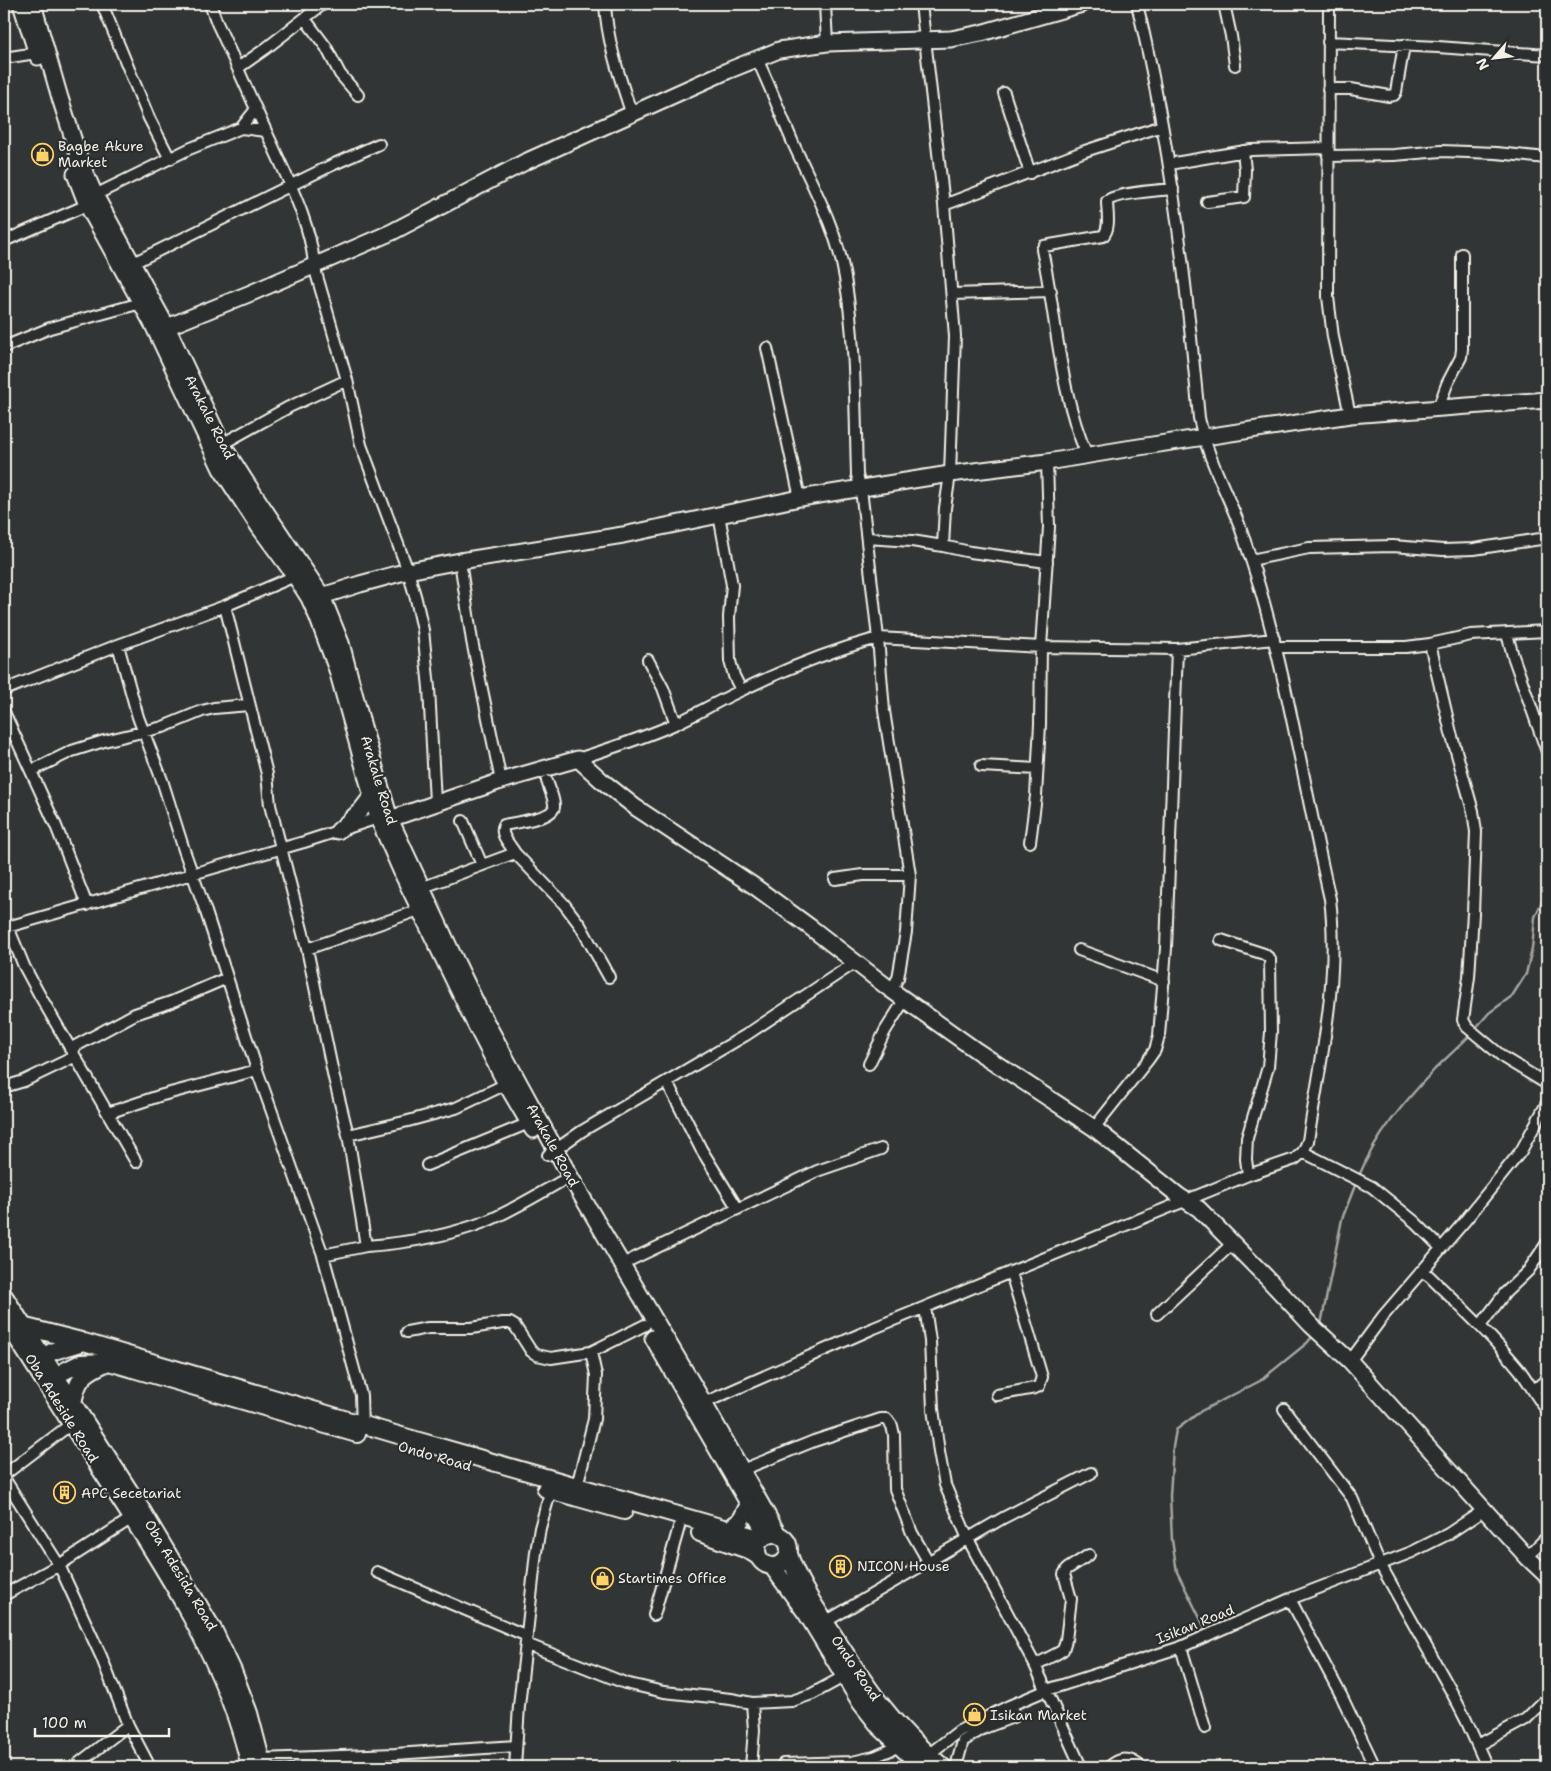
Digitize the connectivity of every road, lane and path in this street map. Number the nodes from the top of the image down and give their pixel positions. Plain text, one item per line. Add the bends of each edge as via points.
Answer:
1 (21, 4) edge
2 (33, 4) edge
3 (102, 4) edge
4 (210, 4) edge
5 (323, 4) edge
6 (605, 4) edge
7 (825, 4) edge
8 (921, 4) edge
9 (1082, 4) edge
10 (1137, 4) edge
11 (1224, 4) edge
12 (1329, 4) edge
13 (1064, 6) edge
14 (304, 19) junction
15 (925, 41) junction
16 (1328, 42) junction
17 (827, 43) junction
18 (1404, 45) junction
19 (36, 53) junction
20 (1547, 55) edge
21 (4, 58) edge
22 (757, 59) junction
23 (1235, 65) dead end
24 (238, 68) junction
25 (1328, 90) junction
26 (1004, 93) dead end
27 (358, 95) dead end
28 (256, 109) junction
29 (632, 115) junction
30 (1162, 126) junction
31 (241, 128) junction
32 (266, 131) junction
33 (379, 144) dead end
34 (1243, 151) junction
35 (1328, 152) junction
36 (1547, 158) edge
37 (170, 159) junction
38 (1169, 164) junction
39 (1030, 173) junction
40 (290, 186) junction
41 (1173, 189) junction
42 (91, 200) junction
43 (1207, 202) dead end
44 (944, 205) junction
45 (4, 241) edge
46 (1462, 254) dead end
47 (132, 264) junction
48 (314, 266) junction
49 (1051, 291) junction
50 (953, 294) junction
51 (141, 303) junction
52 (167, 327) junction
53 (4, 347) edge
54 (767, 348) dead end
55 (347, 380) junction
56 (1547, 400) edge
57 (1438, 408) junction
58 (1350, 415) junction
59 (1203, 438) junction
60 (222, 444) junction
61 (1086, 455) junction
62 (1047, 462) junction
63 (950, 474) junction
64 (861, 489) junction
65 (800, 498) junction
66 (256, 510) junction
67 (719, 515) junction
68 (867, 538) junction
69 (1547, 538) edge
70 (943, 546) junction
71 (1251, 560) junction
72 (460, 561) junction
73 (1047, 562) junction
74 (408, 571) junction
75 (295, 576) junction
76 (322, 596) junction
77 (225, 606) junction
78 (1547, 631) edge
79 (1507, 634) junction
80 (878, 638) junction
81 (1275, 643) junction
82 (1430, 644) junction
83 (118, 645) junction
84 (1041, 647) junction
85 (1177, 649) junction
86 (648, 660) dead end
87 (4, 690) edge
88 (741, 690) junction
89 (351, 702) junction
90 (249, 705) junction
91 (4, 712) edge
92 (676, 724) junction
93 (144, 732) junction
94 (1547, 752) edge
95 (578, 759) junction
96 (981, 766) dead end
97 (1037, 769) junction
98 (31, 771) junction
99 (501, 781) junction
100 (547, 781) dead end
101 (371, 797) junction
102 (435, 802) junction
103 (384, 819) junction
104 (463, 820) dead end
105 (338, 830) junction
106 (1030, 842) dead end
107 (281, 848) junction
108 (515, 853) junction
109 (482, 865) junction
110 (192, 873) junction
111 (910, 875) junction
112 (835, 879) dead end
113 (421, 888) junction
114 (87, 905) junction
115 (419, 910) junction
116 (6, 928) edge
117 (1222, 940) dead end
118 (307, 949) junction
119 (1080, 950) dead end
120 (856, 962) junction
121 (609, 977) dead end
122 (227, 978) junction
123 (1164, 981) junction
124 (891, 990) junction
125 (905, 1000) junction
126 (475, 1012) junction
127 (72, 1053) junction
128 (869, 1064) dead end
129 (257, 1070) junction
130 (667, 1082) junction
131 (506, 1084) junction
132 (1547, 1084) edge
133 (4, 1087) edge
134 (1547, 1103) edge
135 (108, 1113) junction
136 (529, 1123) junction
137 (1094, 1128) junction
138 (348, 1135) junction
139 (881, 1149) dead end
140 (552, 1152) junction
141 (1303, 1152) junction
142 (136, 1162) dead end
143 (427, 1165) dead end
144 (1248, 1175) junction
145 (562, 1180) junction
146 (1188, 1200) junction
147 (738, 1209) junction
148 (1233, 1243) junction
149 (1547, 1244) edge
150 (366, 1246) junction
151 (1441, 1248) junction
152 (322, 1255) junction
153 (622, 1264) junction
154 (1420, 1271) junction
155 (1011, 1273) junction
156 (4, 1296) edge
157 (925, 1307) junction
158 (1157, 1314) dead end
159 (4, 1318) edge
160 (646, 1325) junction
161 (22, 1326) junction
162 (1480, 1326) junction
163 (407, 1332) dead end
164 (84, 1342) junction
165 (591, 1352) junction
166 (38, 1359) junction
167 (1350, 1361) junction
168 (109, 1362) junction
169 (49, 1378) junction
170 (1547, 1379) edge
171 (1534, 1390) junction
172 (996, 1395) dead end
173 (704, 1403) junction
174 (73, 1405) junction
175 (1284, 1409) dead end
176 (1547, 1410) edge
177 (71, 1424) junction
178 (362, 1430) junction
179 (742, 1470) junction
180 (1091, 1473) dead end
181 (4, 1476) edge
182 (552, 1485) junction
183 (578, 1486) junction
184 (749, 1504) junction
185 (1484, 1510) junction
186 (132, 1518) junction
187 (679, 1528) junction
188 (728, 1530) junction
189 (769, 1537) junction
190 (1547, 1537) edge
191 (968, 1539) junction
192 (789, 1554) junction
193 (1089, 1555) dead end
194 (1527, 1557) junction
195 (766, 1561) junction
196 (928, 1561) junction
197 (1380, 1564) junction
198 (58, 1565) junction
199 (377, 1572) dead end
200 (1547, 1576) edge
201 (4, 1595) edge
202 (1290, 1599) junction
203 (654, 1614) dead end
204 (825, 1622) junction
205 (526, 1640) junction
206 (1181, 1647) junction
207 (1036, 1665) junction
208 (845, 1676) junction
209 (1047, 1690) junction
210 (1547, 1698) edge
211 (752, 1704) junction
212 (1009, 1706) junction
213 (128, 1725) junction
214 (1205, 1728) dead end
215 (1478, 1745) junction
216 (516, 1746) junction
217 (900, 1746) junction
218 (923, 1762) edge
219 (784, 1764) dead end
220 (258, 1765) edge
221 (74, 1767) edge
222 (150, 1767) edge
223 (515, 1767) edge
224 (751, 1767) edge
225 (943, 1767) edge
226 (956, 1767) edge
227 (1081, 1767) edge
228 (1109, 1767) edge
229 (1141, 1767) edge
230 (1375, 1767) edge
231 (1487, 1767) edge

1 - 19 main road, Arakale Road
2 - 42 main road, Arakale Road
3 - 37 street via 149,118
4 - 24 street
5 - 14 street
6 - 29 street via 606,26
7 - 17 street
8 - 15 street
9 - 13 main road
10 - 30 street
11 - 23 street
12 - 16 street
13 - 15 main road via 981,33
14 - 24 street
14 - 27 street via 326,47 340,74
15 - 17 main road
15 - 44 street
16 - 18 street
16 - 25 street
17 - 22 main road via 779,50
18 - 20 street
18 - 25 street via 1394,95 1351,89
19 - 21 street
19 - 42 main road, Arakale Road via 68,152
22 - 29 main road
22 - 64 street via 824,207 845,277 853,347 857,475
24 - 28 street
25 - 35 street
26 - 39 street
28 - 31 street
28 - 32 street
29 - 48 main road via 525,162 392,232
30 - 38 street
30 - 39 street
31 - 32 street
31 - 37 street
32 - 40 street
33 - 40 street
34 - 35 street via 1281,148
34 - 38 street
34 - 43 street via 1244,198
35 - 36 street via 1394,155 1442,151
35 - 58 street via 1328,306
37 - 42 street
38 - 41 street
39 - 44 street
40 - 47 street
40 - 48 street via 314,253
41 - 49 street via 1110,198 1104,236 1044,246 1042,250
41 - 59 street
42 - 45 street
42 - 47 main road, Arakale Road
42 - 51 main road, Arakale Road
44 - 50 street
46 - 57 street via 1461,357
47 - 52 main road, Arakale Road
48 - 52 main road
48 - 55 street
49 - 50 street
49 - 61 street via 1069,406
50 - 63 street via 955,336
51 - 53 street via 50,328
51 - 66 main road, Arakale Road via 221,469
52 - 60 main road, Arakale Road
54 - 65 street
55 - 60 street
55 - 74 street via 361,445
56 - 57 main road
57 - 58 main road
58 - 59 main road
59 - 61 main road
59 - 71 street
60 - 66 main road, Arakale Road
61 - 62 main road
62 - 63 main road
62 - 73 street
63 - 64 main road
63 - 70 street
64 - 65 main road
64 - 68 street
65 - 67 main road
66 - 75 main road, Arakale Road
66 - 76 main road, Arakale Road
67 - 72 main road
67 - 88 street via 732,585 730,662
68 - 70 street
68 - 80 street
69 - 71 street via 1474,549 1393,546 1309,548
70 - 73 street
71 - 81 street
72 - 74 main road
72 - 99 street via 472,641
73 - 84 street
74 - 76 main road
74 - 102 street via 422,630 429,688
75 - 77 street
75 - 89 main road, Arakale Road via 309,598
76 - 89 main road, Arakale Road via 341,643
77 - 83 street
77 - 90 street
78 - 79 street
79 - 82 street via 1471,635
79 - 94 street
80 - 84 street
80 - 88 street via 805,661
80 - 111 street via 884,711
81 - 82 street
81 - 85 street
81 - 141 street via 1333,926 1329,1004 1308,1141
82 - 132 street via 1476,832 1470,959 1462,1017 1467,1027 1504,1058
83 - 87 street
83 - 93 street
84 - 85 street
84 - 97 street
85 - 123 street
86 - 92 street via 663,688
88 - 92 street
89 - 101 main road, Arakale Road
89 - 103 main road, Arakale Road via 362,723
90 - 93 street via 214,708
90 - 107 street
91 - 98 street
92 - 95 street
93 - 98 street via 72,751
93 - 110 street
95 - 99 main road
95 - 120 main road via 635,807 754,886
96 - 97 street
97 - 106 street
98 - 114 street
99 - 102 main road
100 - 108 street via 554,805 548,816 504,824 503,834
101 - 103 main road, Arakale Road
101 - 105 main road
102 - 103 main road
103 - 105 street
103 - 113 main road, Arakale Road
103 - 115 main road, Arakale Road
104 - 109 street
105 - 107 street
107 - 110 street
107 - 118 street
108 - 109 street
108 - 121 street via 580,925
109 - 113 street
110 - 114 street
110 - 122 street
111 - 112 street via 863,875
111 - 124 street via 906,932 898,978
113 - 126 main road, Arakale Road
114 - 116 street
115 - 118 street
115 - 126 main road, Arakale Road
116 - 127 street
117 - 144 street via 1270,959 1268,1067 1247,1138
118 - 138 street
119 - 123 street
120 - 124 main road
120 - 130 street via 746,1035
122 - 127 street via 136,1014
122 - 129 street
123 - 137 street via 1155,1050
124 - 125 main road
125 - 128 street
125 - 137 main road
126 - 131 main road, Arakale Road
126 - 140 main road, Arakale Road
127 - 133 street via 24,1082
127 - 135 street
129 - 135 street
129 - 152 street
130 - 140 street
130 - 147 street via 701,1149
131 - 136 main road, Arakale Road
131 - 138 street via 456,1108
134 - 151 street via 1521,1152
135 - 142 street
136 - 140 main road, Arakale Road
136 - 143 street
137 - 146 main road
138 - 150 street
139 - 147 street via 817,1171
140 - 145 main road, Arakale Road
140 - 153 main road, Arakale Road
141 - 144 street via 1290,1162
141 - 151 street via 1372,1187
144 - 146 street
145 - 150 street via 487,1221 432,1237
145 - 160 main road, Arakale Road
146 - 148 main road
146 - 155 street
147 - 153 street
148 - 158 street
148 - 167 main road
149 - 162 street
150 - 152 street
151 - 154 street
152 - 178 street via 361,1395
153 - 173 main road, Arakale Road
154 - 162 street
154 - 167 street
155 - 157 street
155 - 172 street via 1042,1377 1035,1388
156 - 161 main road, Oba Adesida Road
157 - 173 street
157 - 191 street via 933,1409 945,1485
159 - 166 main road, Oba Adeside Road
160 - 165 street
160 - 184 main road, Arakale Road
161 - 164 main road, Ondo Road
161 - 166 main road, Oba Adesida Road
162 - 171 street
163 - 165 street via 510,1323 537,1355 551,1358
164 - 166 main road
164 - 178 main road, Ondo Road
165 - 183 street via 596,1375 594,1419
166 - 169 main road, Oba Adesida Road
167 - 185 main road
168 - 169 main road, Ondo Road via 81,1363
168 - 174 main road via 82,1377 74,1392
168 - 178 main road, Ondo Road
169 - 174 main road, Oba Adesida Road
169 - 177 main road, Oba Adeside Road
170 - 171 street
171 - 176 street
173 - 179 main road, Arakale Road
174 - 220 main road, Oba Adesida Road via 141,1508 214,1631 249,1713
175 - 197 street via 1352,1498
177 - 181 street
177 - 186 main road, Oba Adeside Road
178 - 182 main road, Ondo Road via 428,1453
179 - 189 main road, Arakale Road
179 - 196 street via 814,1441 887,1419 894,1435 895,1489 912,1533
180 - 191 street
181 - 198 street
182 - 183 main road, Ondo Road
182 - 187 main road, Ondo Road
182 - 205 street via 540,1528
183 - 188 main road, Ondo Road
184 - 188 main road via 741,1520
184 - 189 main road, Arakale Road
185 - 194 main road
185 - 197 street, Isikan Road via 1448,1534
186 - 198 street
186 - 220 main road, Oba Adeside Road via 206,1646
187 - 195 main road, Ondo Road via 714,1537
187 - 203 street
188 - 189 main road, Ondo Road
189 - 192 main road via 787,1543
189 - 195 main road via 758,1548
190 - 194 street
191 - 196 street
191 - 207 street
192 - 195 main road via 783,1563
192 - 204 main road, Ondo Road
193 - 207 street via 1064,1574 1071,1599 1063,1650
194 - 200 main road
195 - 208 main road, Ondo Road via 807,1614
196 - 204 street
197 - 202 street, Isikan Road
197 - 215 street
198 - 201 street
198 - 213 street
199 - 205 street
202 - 206 street, Isikan Road
202 - 230 street
204 - 218 main road, Ondo Road
205 - 211 street via 625,1683 664,1692
205 - 216 street
206 - 209 street, Isikan Road
206 - 214 street
207 - 209 street
208 - 211 street via 792,1701
208 - 217 main road, Ondo Road via 861,1703
209 - 212 street, Isikan Road
209 - 227 street
210 - 215 street via 1526,1719
211 - 224 street
212 - 218 street, Isikan Road via 959,1731
212 - 226 street via 1014,1716 963,1741
213 - 221 street
213 - 222 street
215 - 231 street
216 - 220 street
216 - 223 street
217 - 218 main road, Ondo Road
217 - 219 street via 852,1762
218 - 225 main road, Ondo Road
228 - 229 street via 1124,1760

